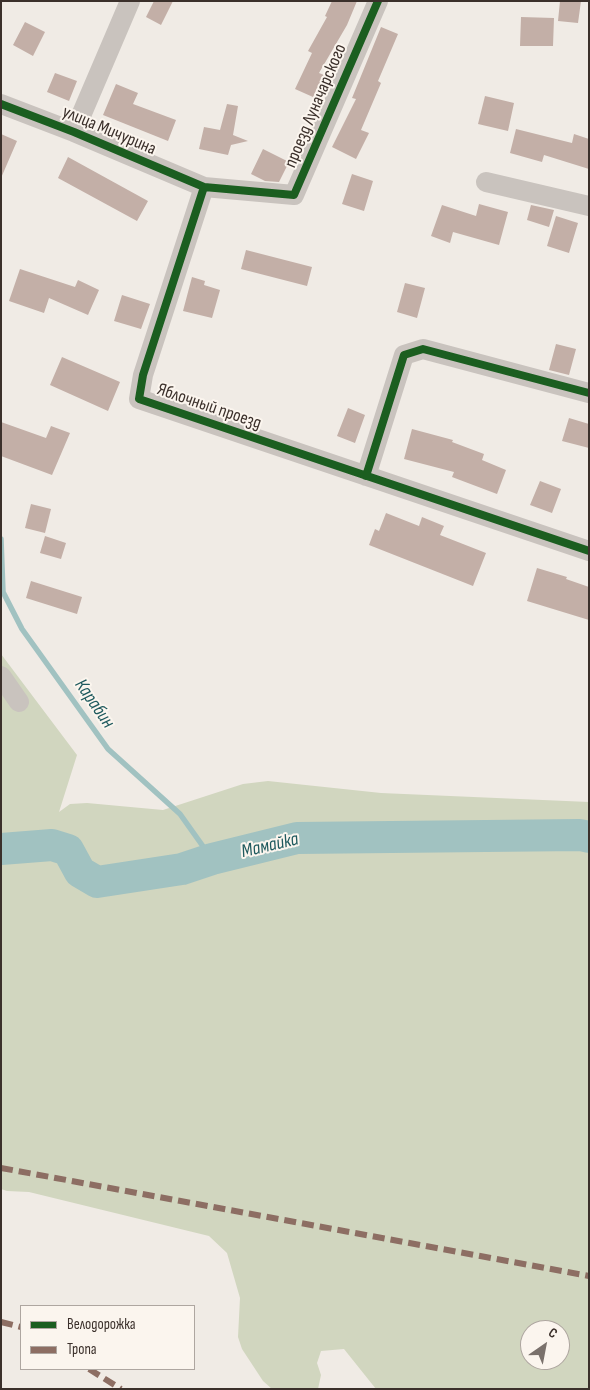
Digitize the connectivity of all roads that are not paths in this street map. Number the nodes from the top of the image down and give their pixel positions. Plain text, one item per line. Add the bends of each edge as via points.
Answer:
1 (130, 1) edge
2 (378, 1) edge
3 (1, 104) edge
4 (74, 132) junction
5 (486, 182) dead end
6 (204, 187) junction
7 (589, 206) edge
8 (589, 392) edge
9 (366, 476) junction
10 (589, 551) edge
11 (1, 676) edge
12 (19, 702) dead end

1 - 4 street
2 - 6 street, проезд Луначарского via 294,196
3 - 4 street, улица Мичурина
4 - 6 street, улица Мичурина
5 - 7 street
6 - 9 street, Яблочный проезд via 143,375 139,398
8 - 9 street via 422,349 404,355
9 - 10 street, Яблочный проезд
11 - 12 street

